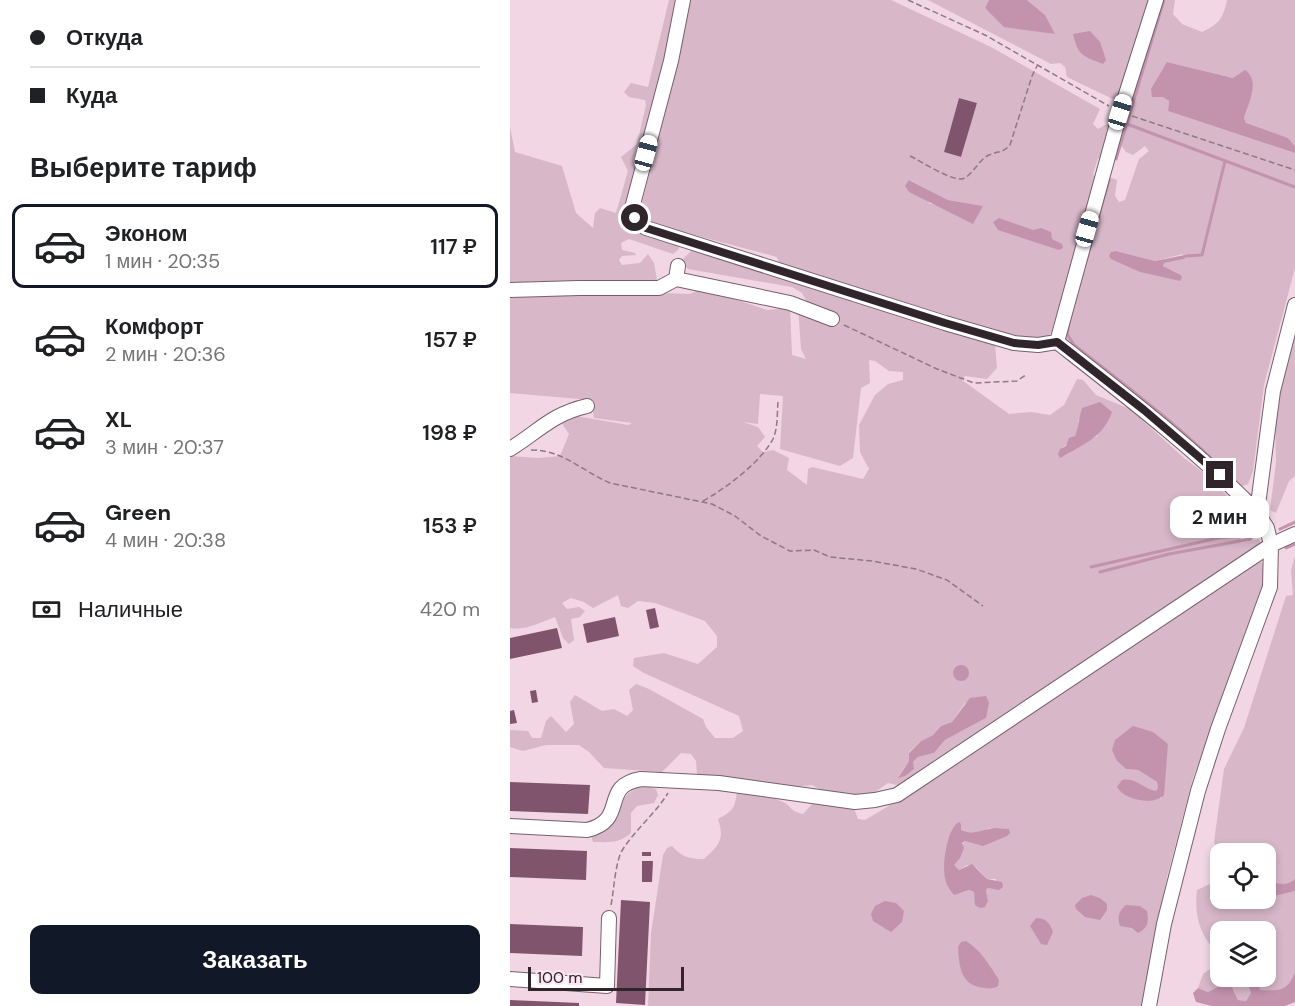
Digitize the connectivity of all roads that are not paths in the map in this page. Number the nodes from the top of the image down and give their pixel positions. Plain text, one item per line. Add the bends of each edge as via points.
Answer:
1 (683, 0) edge
2 (1156, 0) edge
3 (510, 290) edge
4 (1295, 305) edge
5 (832, 319) road end
6 (1057, 342) junction
7 (587, 405) dead end
8 (516, 450) edge
9 (1257, 512) junction
10 (1295, 534) edge
11 (1271, 545) junction
12 (510, 826) edge
13 (609, 918) road end
14 (510, 979) edge
15 (1149, 1006) edge

1 - 6 lane via 632,208 635,218 646,228 945,323 1014,343
2 - 6 lane via 1120,112
3 - 5 lane via 659,288 677,272 790,303
4 - 9 lane via 1273,391
6 - 9 lane via 1144,410
7 - 8 lane via 554,417
9 - 11 lane
10 - 11 lane
11 - 12 lane via 897,795 855,802 719,783 641,779 621,787 606,822 599,827 587,830
11 - 15 lane via 1270,587 1198,790 1164,924
13 - 14 lane via 607,986

